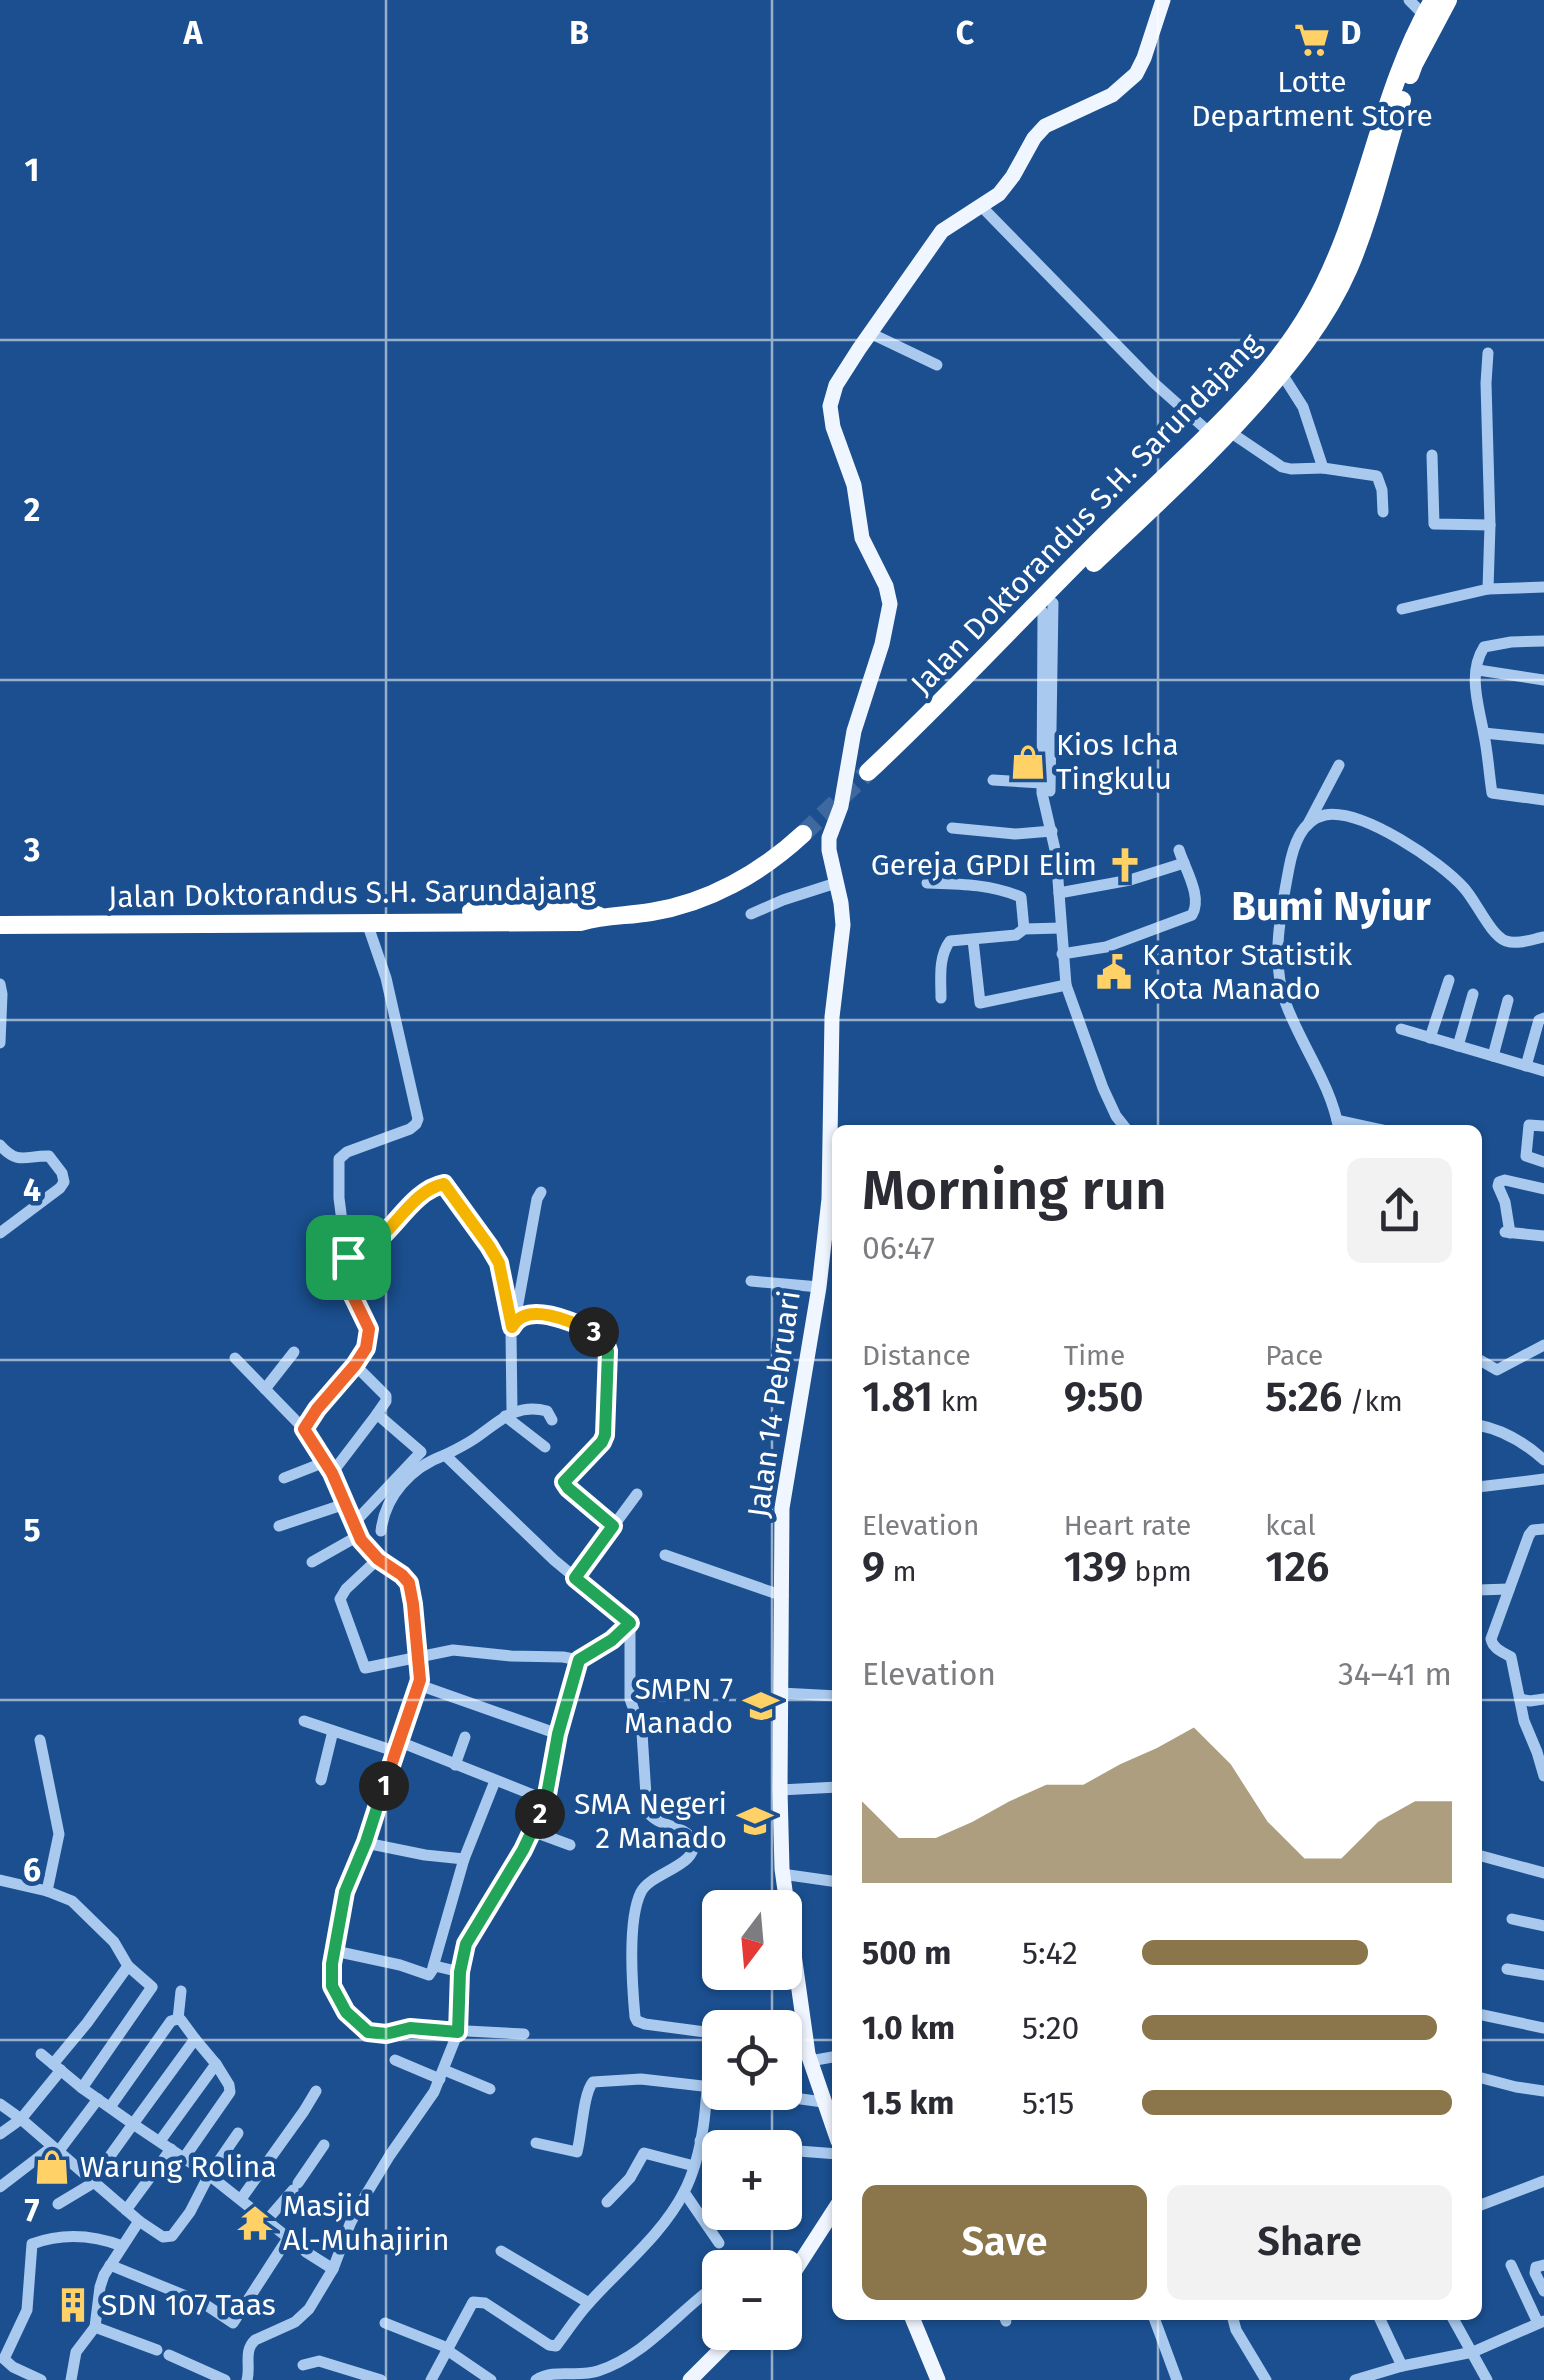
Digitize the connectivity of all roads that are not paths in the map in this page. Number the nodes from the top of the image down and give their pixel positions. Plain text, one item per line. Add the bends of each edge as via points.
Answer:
1 (1163, 0) edge
2 (1409, 0) edge
3 (1448, 0) edge
4 (1429, 8) edge
5 (981, 206) junction
6 (1354, 231) junction
7 (870, 333) junction
8 (1488, 353) dead end
9 (937, 366) dead end
10 (1282, 374) junction
11 (1209, 432) junction
12 (1230, 432) junction
13 (1432, 455) dead end
14 (1323, 468) junction
15 (1382, 512) dead end
16 (1490, 524) junction
17 (1086, 563) junction
18 (1544, 587) edge
19 (1488, 589) junction
20 (1048, 608) junction
21 (1402, 609) dead end
22 (1544, 640) edge
23 (1478, 670) junction
24 (1544, 680) edge
25 (946, 698) junction
26 (1484, 734) junction
27 (1544, 740) edge
28 (1339, 765) dead end
29 (868, 772) tunnel mouth
30 (992, 780) dead end
31 (1042, 784) junction
32 (1544, 800) edge
33 (1046, 804) junction
34 (1309, 822) junction
35 (952, 828) dead end
36 (1052, 831) junction
37 (803, 834) tunnel mouth
38 (1179, 850) dead end
39 (1184, 863) junction
40 (836, 882) junction
41 (927, 883) dead end
42 (1059, 893) junction
43 (0, 914) edge
44 (751, 914) dead end
45 (599, 916) junction
46 (368, 923) junction
47 (0, 926) edge
48 (1061, 928) junction
49 (1024, 929) junction
50 (1544, 937) edge
51 (973, 940) junction
52 (1062, 954) junction
53 (1449, 980) dead end
54 (0, 984) edge
55 (1066, 986) junction
56 (1473, 994) dead end
57 (941, 998) dead end
58 (1508, 1000) dead end
59 (1544, 1018) edge
60 (1401, 1029) dead end
61 (1430, 1038) junction
62 (0, 1043) edge
63 (1458, 1046) junction
64 (1493, 1056) junction
65 (1526, 1066) junction
66 (1544, 1070) edge
67 (1123, 1125) edge
68 (1338, 1125) edge
69 (1544, 1126) edge
70 (0, 1145) edge
71 (1544, 1162) edge
72 (1544, 1189) edge
73 (540, 1192) dead end
74 (0, 1233) edge
75 (1544, 1236) edge
76 (348, 1257) junction
77 (750, 1281) dead end
78 (819, 1287) junction
79 (513, 1323) junction
80 (1544, 1345) edge
81 (294, 1352) dead end
82 (235, 1358) dead end
83 (1482, 1361) edge
84 (355, 1365) junction
85 (265, 1389) junction
86 (378, 1414) junction
87 (508, 1414) junction
88 (552, 1420) dead end
89 (1482, 1426) edge
90 (304, 1429) junction
91 (545, 1446) dead end
92 (445, 1456) junction
93 (1544, 1460) edge
94 (329, 1467) junction
95 (284, 1478) dead end
96 (1544, 1479) edge
97 (1482, 1487) edge
98 (637, 1494) dead end
99 (345, 1504) junction
100 (279, 1526) dead end
101 (613, 1526) junction
102 (1544, 1528) edge
103 (356, 1530) junction
104 (381, 1531) dead end
105 (666, 1555) dead end
106 (378, 1559) junction
107 (312, 1562) dead end
108 (575, 1578) junction
109 (1508, 1589) junction
110 (1482, 1590) edge
111 (782, 1596) junction
112 (630, 1623) junction
113 (419, 1656) junction
114 (579, 1660) junction
115 (418, 1686) junction
116 (781, 1694) junction
117 (832, 1696) edge
118 (1520, 1699) junction
119 (1544, 1699) edge
120 (304, 1721) dead end
121 (333, 1731) junction
122 (558, 1734) junction
123 (465, 1737) dead end
124 (40, 1740) dead end
125 (398, 1747) junction
126 (450, 1763) junction
127 (1544, 1776) edge
128 (322, 1780) dead end
129 (495, 1781) junction
130 (832, 1787) edge
131 (780, 1790) junction
132 (546, 1800) junction
133 (532, 1831) junction
134 (366, 1842) junction
135 (570, 1845) dead end
136 (1482, 1856) edge
137 (464, 1859) junction
138 (1544, 1873) edge
139 (782, 1874) junction
140 (0, 1880) edge
141 (832, 1881) edge
142 (47, 1891) junction
143 (1512, 1918) dead end
144 (1544, 1926) edge
145 (335, 1951) junction
146 (128, 1966) junction
147 (433, 1966) junction
148 (1506, 1969) dead end
149 (460, 1972) junction
150 (1544, 1975) edge
151 (181, 1991) dead end
152 (1482, 2015) edge
153 (178, 2019) junction
154 (1544, 2028) edge
155 (702, 2031) edge
156 (458, 2032) junction
157 (524, 2034) dead end
158 (196, 2039) junction
159 (802, 2043) edge
160 (806, 2043) junction
161 (41, 2054) dead end
162 (832, 2057) edge
163 (396, 2060) dead end
164 (810, 2061) junction
165 (216, 2064) junction
166 (57, 2067) junction
167 (442, 2074) junction
168 (1482, 2078) edge
169 (702, 2086) edge
170 (82, 2088) junction
171 (490, 2089) dead end
172 (316, 2090) dead end
173 (1544, 2090) edge
174 (98, 2099) junction
175 (802, 2099) edge
176 (823, 2102) junction
177 (0, 2104) edge
178 (110, 2107) junction
179 (707, 2110) edge
180 (21, 2118) junction
181 (133, 2124) junction
182 (832, 2126) edge
183 (238, 2132) dead end
184 (0, 2134) edge
185 (700, 2141) joint
186 (536, 2143) dead end
187 (165, 2145) junction
188 (324, 2145) dead end
189 (55, 2149) junction
190 (802, 2151) edge
191 (832, 2154) edge
192 (184, 2158) junction
193 (694, 2166) junction
194 (208, 2175) junction
195 (1544, 2181) edge
196 (93, 2182) junction
197 (0, 2187) edge
198 (684, 2192) junction
199 (241, 2199) junction
200 (607, 2202) dead end
201 (58, 2204) dead end
202 (1482, 2204) edge
203 (126, 2210) junction
204 (832, 2213) edge
205 (139, 2221) junction
206 (271, 2223) junction
207 (288, 2238) junction
208 (720, 2243) dead end
209 (122, 2246) junction
210 (501, 2251) dead end
211 (802, 2260) edge
212 (110, 2265) junction
213 (1511, 2265) dead end
214 (1544, 2265) edge
215 (334, 2269) junction
216 (1544, 2291) edge
217 (702, 2296) edge
218 (589, 2303) junction
219 (913, 2320) edge
220 (1155, 2320) edge
221 (1233, 2320) edge
222 (1380, 2320) edge
223 (1454, 2320) edge
224 (1541, 2322) edge
225 (385, 2324) dead end
226 (95, 2326) junction
227 (448, 2349) junction
228 (725, 2350) edge
229 (1473, 2352) junction
230 (2, 2363) edge
231 (304, 2366) dead end
232 (1402, 2366) junction
233 (707, 2374) edge
234 (41, 2380) edge
235 (72, 2380) edge
236 (225, 2380) edge
237 (247, 2380) edge
238 (381, 2380) edge
239 (432, 2380) edge
240 (491, 2380) edge
241 (536, 2380) edge
242 (690, 2380) edge
243 (938, 2380) edge
244 (1176, 2380) edge
245 (1266, 2380) edge
246 (1355, 2380) edge
247 (1487, 2380) edge

1 - 5 main road, Jalan 14 Pebruari via 1136,74 1112,95 1045,126 1006,187
2 - 4 street
3 - 6 highway via 1414,64
4 - 6 highway, Jalan Doktorandus S.H. Sarundajang via 1407,50
5 - 7 main road, Jalan 14 Pebruari via 936,238
5 - 11 street
6 - 10 highway via 1349,268 1334,300
6 - 11 highway, Jalan Doktorandus S.H. Sarundajang via 1301,326
7 - 9 street
7 - 40 main road, Jalan 14 Pebruari via 836,386 830,412 854,485 862,538 890,610 829,843
8 - 16 street
10 - 12 highway
10 - 14 street via 1303,407
11 - 17 highway, Jalan Doktorandus S.H. Sarundajang
12 - 14 street via 1282,467
12 - 17 highway
13 - 16 street via 1434,524
14 - 15 street via 1377,476
16 - 19 street
17 - 20 highway
17 - 25 highway, Jalan Doktorandus S.H. Sarundajang
18 - 19 street
19 - 21 street
20 - 25 highway
20 - 31 street
20 - 33 street
22 - 23 street via 1486,646
23 - 24 street
23 - 26 street via 1475,696
25 - 29 highway, Jalan Doktorandus S.H. Sarundajang
26 - 27 street
26 - 32 street via 1492,793
28 - 34 street
30 - 31 street
31 - 33 street
33 - 36 street
34 - 50 street via 1336,815 1386,831 1462,886 1501,938
34 - 68 street via 1291,860 1279,967 1288,1007
35 - 36 street
36 - 42 street
37 - 45 highway, Jalan Doktorandus S.H. Sarundajang via 752,874 694,901
38 - 39 street
39 - 42 street
39 - 52 street via 1196,898 1192,915 1106,947
40 - 44 street
40 - 78 main road, Jalan 14 Pebruari via 843,936 832,1017 830,1199
41 - 49 street via 990,886 1022,897
42 - 48 street
43 - 45 highway via 580,910
45 - 46 highway, Jalan Doktorandus S.H. Sarundajang via 581,922
46 - 47 highway, Jalan Doktorandus S.H. Sarundajang
46 - 76 street via 418,1116 410,1128 339,1159
48 - 49 street
48 - 52 street
49 - 51 street
51 - 55 street via 980,1003
51 - 57 street via 947,944
52 - 55 street
53 - 61 street
54 - 62 street
55 - 67 street
56 - 63 street
58 - 64 street
59 - 65 street
60 - 61 street
61 - 63 street
63 - 64 street
64 - 65 street
65 - 66 street
69 - 71 street via 1529,1124 1526,1156
70 - 74 street via 19,1158 49,1156 64,1182
72 - 75 street via 1505,1180 1498,1186 1508,1232
73 - 79 street
76 - 79 street via 444,1184 499,1263
76 - 84 street via 352,1294 369,1329
77 - 78 street
78 - 111 main road, Jalan 14 Pebruari via 782,1508
79 - 87 street
79 - 101 street via 536,1314 561,1320 596,1333 608,1346 604,1438 564,1482
80 - 83 street via 1497,1370
81 - 85 street
82 - 85 street
84 - 86 street via 386,1396
84 - 90 street
85 - 90 street
86 - 94 street
86 - 103 street via 421,1454
87 - 88 street via 541,1409
87 - 91 street
87 - 92 street
89 - 93 street
90 - 94 street
92 - 104 street via 403,1482 383,1511
92 - 108 street
94 - 95 street
94 - 99 street
96 - 97 street
98 - 101 street
99 - 100 street
99 - 103 street
101 - 108 street
102 - 109 street via 1529,1536
103 - 106 street
103 - 107 street
105 - 111 street
106 - 113 street via 409,1583
106 - 113 street via 341,1596 363,1666
108 - 112 street
109 - 110 street
109 - 118 street via 1491,1639 1510,1657
111 - 116 main road, Jalan 14 Pebruari
112 - 114 street
112 - 155 street via 630,1697 642,1734 647,1812 686,1832 692,1846 686,1860 647,1883 638,1901 634,2016 644,2024
113 - 114 street via 444,1650
113 - 115 street
114 - 122 street
115 - 122 street
115 - 125 street
116 - 117 street
116 - 131 main road, Jalan 14 Pebruari
118 - 119 street
118 - 127 street
120 - 121 street
121 - 125 street
121 - 128 street
122 - 132 street
123 - 126 street
124 - 142 street via 59,1834
125 - 126 street
125 - 134 street
126 - 129 street
129 - 132 street
129 - 137 street
130 - 131 street
131 - 139 main road, Jalan 14 Pebruari
132 - 133 street
133 - 135 street
133 - 149 street via 475,1927
134 - 137 street
134 - 145 street via 345,1892
136 - 138 street
137 - 147 street
139 - 141 street
139 - 160 main road, Jalan 14 Pebruari
140 - 142 street
142 - 146 street via 77,1906
143 - 144 street
145 - 147 street via 429,1974
145 - 156 street via 337,1998 364,2030
146 - 166 street
146 - 170 street via 151,1990
147 - 149 street
148 - 150 street
149 - 156 street
151 - 153 street
152 - 154 street
153 - 158 street
153 - 178 street
156 - 157 street
156 - 167 street
158 - 165 street
158 - 181 street
159 - 160 street
160 - 164 main road, Jalan 14 Pebruari
161 - 166 street
162 - 164 street
163 - 167 street
164 - 176 main road, Jalan 14 Pebruari
165 - 187 street
165 - 192 street via 230,2092
166 - 170 street
166 - 180 street
167 - 171 street
167 - 215 street via 359,2206
168 - 173 street
169 - 186 street via 593,2082 577,2152
170 - 174 street
172 - 199 street
174 - 178 street
174 - 189 street
175 - 176 street
176 - 182 main road, Jalan 14 Pebruari
177 - 180 street
178 - 181 street
179 - 185 street
180 - 184 street
180 - 189 street
181 - 187 street
181 - 196 street
183 - 194 street
185 - 193 street
187 - 192 street
187 - 203 street
188 - 206 street
189 - 196 street
189 - 197 street
190 - 191 street
192 - 194 street
193 - 198 street
193 - 200 street via 644,2153
194 - 199 street
194 - 205 street via 170,2238
195 - 202 street
196 - 201 street
196 - 203 street
198 - 208 street
198 - 218 street
199 - 206 street
203 - 205 street
204 - 211 main road
205 - 209 street
206 - 207 street
207 - 212 street via 232,2323 192,2298
207 - 215 street
209 - 212 street
209 - 230 street via 92,2236 32,2244 26,2310
210 - 218 street
212 - 226 street
213 - 224 street
214 - 216 street via 1534,2273
215 - 237 street via 302,2317 250,2344
217 - 241 street via 625,2358 599,2370
218 - 227 street via 553,2347 485,2303 473,2302
219 - 243 main road
220 - 244 street
221 - 245 street
222 - 232 street
223 - 229 street
224 - 229 street
225 - 227 street
226 - 235 street via 76,2352
226 - 236 street
227 - 239 street
227 - 240 street
228 - 233 main road
229 - 232 street
229 - 247 street
230 - 234 street
231 - 238 street via 320,2361
232 - 246 street
233 - 242 main road

